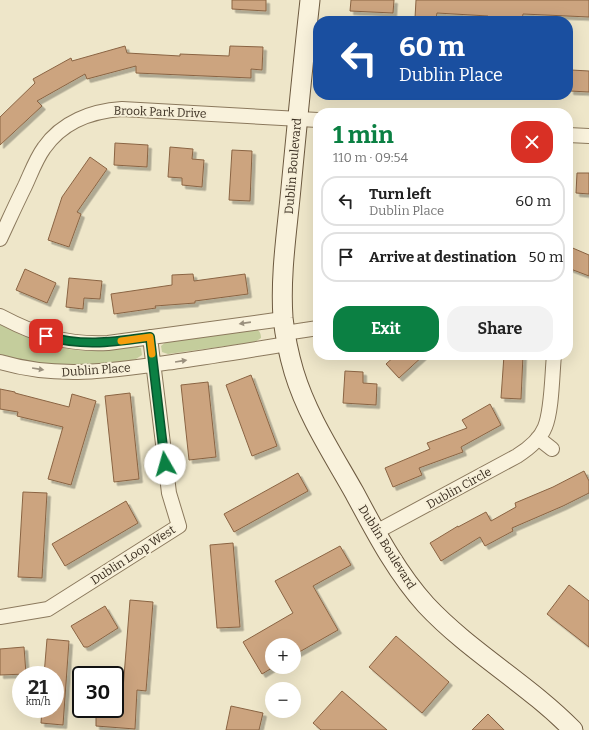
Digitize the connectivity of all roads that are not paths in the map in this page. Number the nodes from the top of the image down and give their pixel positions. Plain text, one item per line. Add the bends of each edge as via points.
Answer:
1 (310, 0) edge
2 (297, 119) junction
3 (313, 120) edge
4 (573, 135) edge
5 (589, 136) edge
6 (0, 239) edge
7 (0, 316) edge
8 (313, 329) edge
9 (285, 332) junction
10 (150, 337) junction
11 (554, 360) edge
12 (0, 362) edge
13 (154, 365) junction
14 (538, 438) junction
15 (552, 449) dead end
16 (376, 532) junction
17 (0, 617) edge
18 (573, 730) edge

1 - 2 main road, Dublin Boulevard
2 - 3 street, Brook Park Drive
2 - 6 street, Brook Park Drive via 122,109 82,117 66,126 45,146 36,160
2 - 9 main road, Dublin Boulevard via 284,259
4 - 5 street
7 - 10 street via 31,331 70,342 108,343
8 - 9 street
9 -> 10 street
13 -> 9 street, Dublin Place
9 - 16 main road, Dublin Boulevard via 298,384 313,419
10 - 13 street, Dublin Loop West
11 - 14 street, Dublin Circle via 549,414 545,428
12 -> 13 street, Dublin Place via 73,373
13 - 17 street, Dublin Loop West via 168,492 179,526 48,609
14 - 15 street
14 - 16 street, Dublin Circle via 517,456
16 - 18 main road, Dublin Boulevard via 411,586 437,616 528,689

